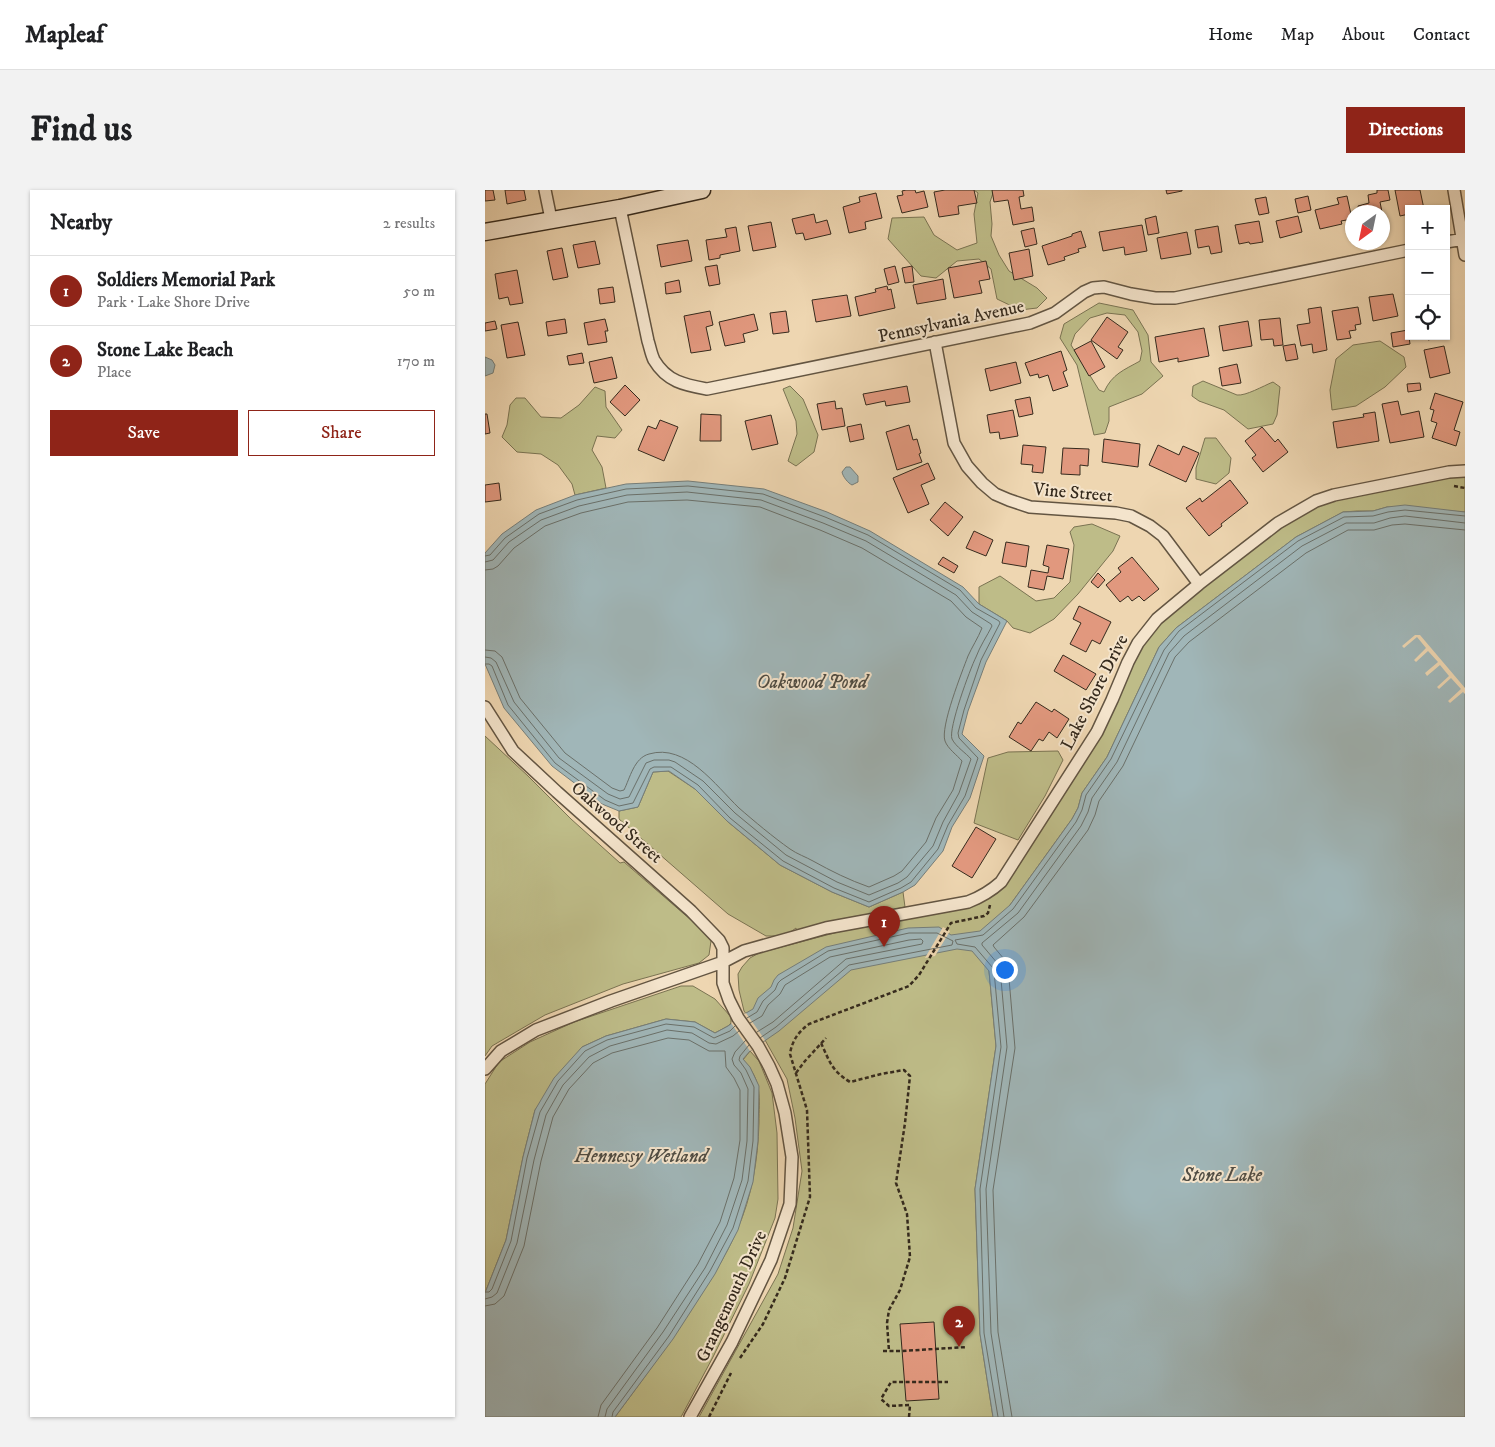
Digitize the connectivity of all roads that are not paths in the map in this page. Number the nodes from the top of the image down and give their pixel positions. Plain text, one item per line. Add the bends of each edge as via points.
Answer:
1 (545, 190) edge
2 (702, 190) edge
3 (1454, 190) edge
4 (619, 208) junction
5 (551, 220) junction
6 (485, 232) edge
7 (1463, 239) edge
8 (1450, 241) edge
9 (1405, 251) edge
10 (1465, 255) edge
11 (935, 342) junction
12 (1465, 471) edge
13 (1199, 584) junction
14 (485, 707) edge
15 (723, 962) junction
16 (485, 1069) edge
17 (690, 1417) edge

1 - 5 street
2 - 4 street
3 - 7 street
4 - 5 street
4 - 11 street, Pennsylvania Avenue via 653,359 666,374 682,384 707,389
5 - 6 street
7 - 8 street
7 - 10 street
9 - 11 street, Pennsylvania Avenue via 1175,298 1093,288 1055,313 1030,323
11 - 13 street, Vine Street via 954,443 967,466 982,483 1002,497 1030,507 1131,516 1163,536
12 - 13 street, Lake Shore Drive via 1315,501 1277,523
13 - 15 street, Lake Shore Drive via 1157,619 1138,643 1097,732 993,890 968,902 826,928 744,951
14 - 15 street, Oakwood Street via 513,750 719,940 723,948
15 - 16 street, Lake Shore Drive via 536,1030 501,1051
15 - 17 street, Grangemouth Drive via 723,983 729,1000 777,1084 792,1157 790,1204 771,1260 732,1342

